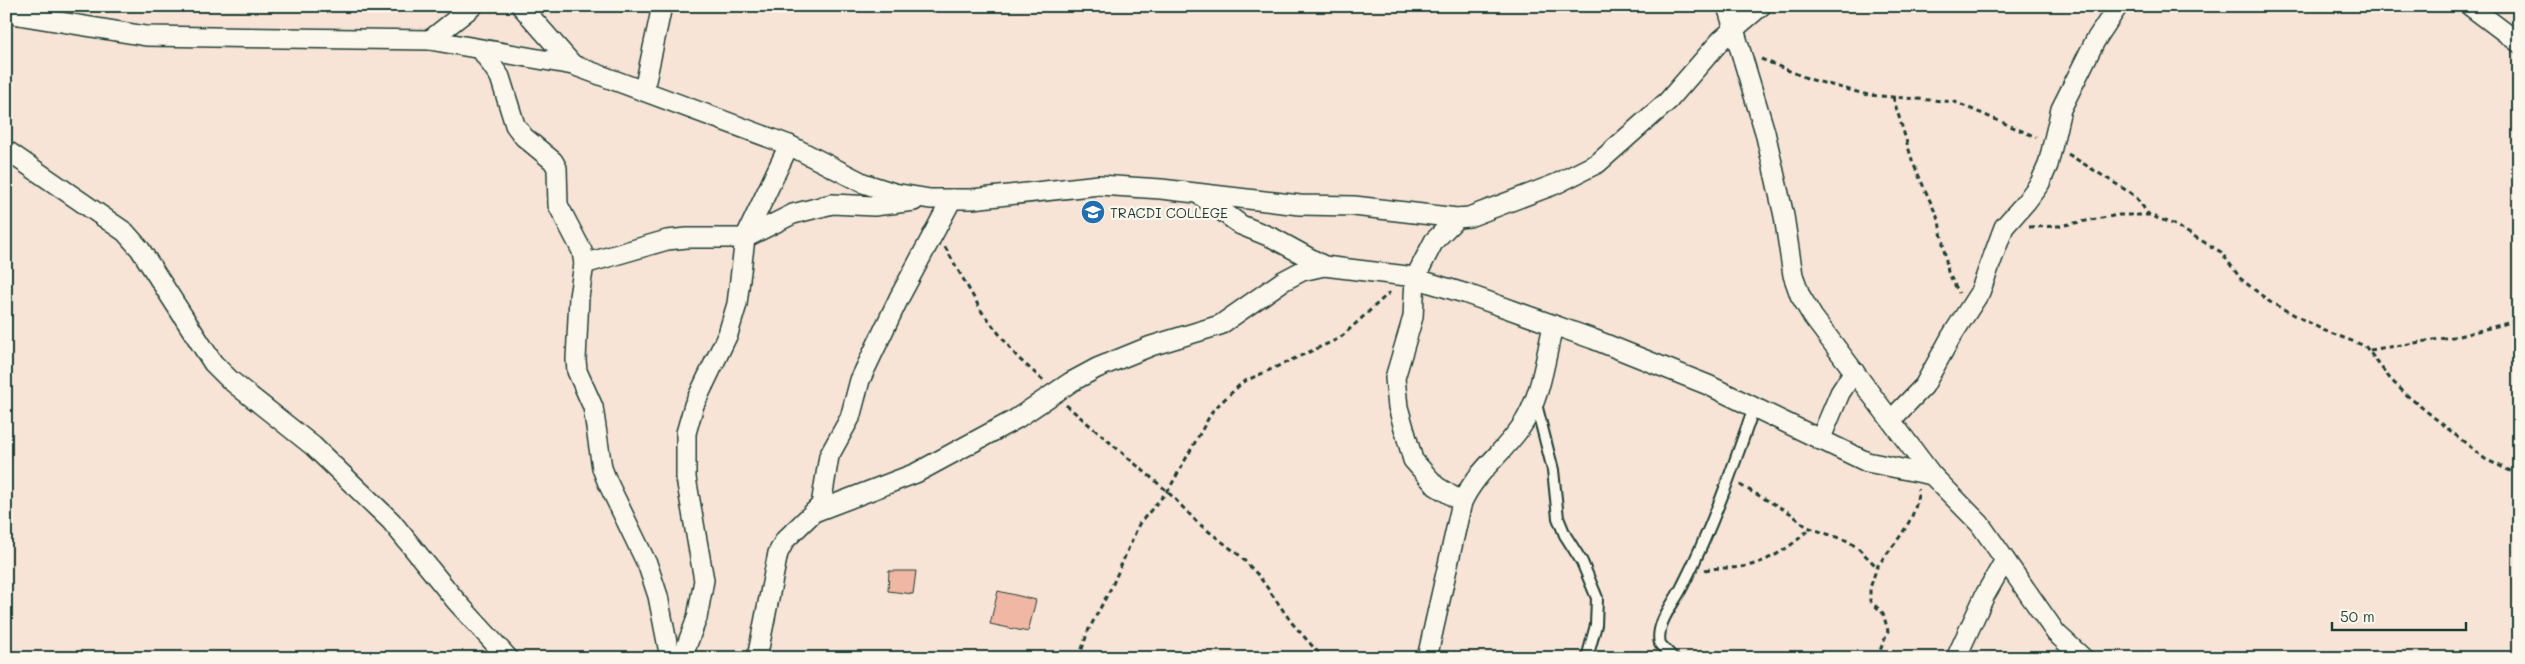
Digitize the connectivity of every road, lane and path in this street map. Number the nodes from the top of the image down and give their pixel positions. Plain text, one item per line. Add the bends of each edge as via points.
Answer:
1 (473, 6) edge
2 (521, 6) edge
3 (662, 6) edge
4 (1727, 6) edge
5 (1761, 6) edge
6 (2118, 6) edge
7 (2470, 6) edge
8 (6, 13) edge
9 (1734, 29) junction
10 (430, 40) junction
11 (2519, 43) edge
12 (482, 50) junction
13 (1740, 50) junction
14 (572, 65) junction
15 (644, 90) junction
16 (1893, 97) junction
17 (789, 145) junction
18 (2053, 146) junction
19 (6, 150) edge
20 (1200, 195) junction
21 (930, 199) junction
22 (952, 199) junction
23 (2149, 216) junction
24 (1457, 218) junction
25 (2004, 227) junction
26 (936, 229) junction
27 (745, 238) junction
28 (584, 264) junction
29 (1324, 266) junction
30 (1411, 277) junction
31 (1964, 318) junction
32 (2519, 320) edge
33 (1553, 326) junction
34 (2370, 350) junction
35 (1854, 371) junction
36 (1055, 393) junction
37 (1535, 400) junction
38 (1754, 407) junction
39 (1891, 420) junction
40 (1820, 440) junction
41 (1924, 474) junction
42 (2519, 475) edge
43 (1729, 479) junction
44 (1167, 492) junction
45 (1462, 502) junction
46 (817, 511) junction
47 (1810, 528) junction
48 (2005, 560) junction
49 (1876, 567) junction
50 (1687, 579) junction
51 (508, 658) edge
52 (670, 658) edge
53 (682, 658) edge
54 (756, 658) edge
55 (1078, 658) edge
56 (1323, 658) edge
57 (1427, 658) edge
58 (1587, 658) edge
59 (1672, 658) edge
60 (1877, 658) edge
61 (1956, 658) edge
62 (2083, 658) edge

1 - 10 street
2 - 14 street
3 - 15 street
4 - 9 street
5 - 9 street
6 - 18 street via 2095,41 2061,109
7 - 11 street
8 - 10 street via 146,36
9 - 13 street
9 - 24 street via 1668,100 1598,163 1556,184 1469,217
10 - 12 street
12 - 14 street
12 - 28 street via 500,77 515,125 557,168 557,201 582,251
13 - 16 path via 1809,79 1868,95
13 - 35 street via 1765,132 1796,285 1813,317
14 - 15 street
15 - 17 street
16 - 18 path via 1955,102
16 - 31 path via 1913,163 1939,221 1948,272 1958,288
17 - 21 street via 863,183 894,193
17 - 27 street
18 - 23 path via 2136,197
18 - 25 street via 2040,183
19 - 51 street via 125,232 140,249 213,363 313,446 391,521 456,601
20 - 22 street via 1099,185
20 - 24 street via 1300,205 1354,206
20 - 29 street via 1241,225 1273,238
21 - 22 street
21 - 27 street via 874,206 832,204 793,214
22 - 26 street
23 - 25 path via 2118,215 2059,226
23 - 34 path via 2173,224 2221,252 2241,279 2270,302 2316,327 2358,342
24 - 30 street via 1434,241
25 - 31 street via 1987,277
26 - 36 path via 982,312 1018,358
26 - 46 street via 860,380 850,418 829,456 824,496
27 - 28 street via 667,240
27 - 53 street via 737,304 728,334 694,405 686,433 686,478 704,580 697,618
28 - 52 street via 575,349 577,371 593,407 606,481 648,566 658,596
29 - 30 street
29 - 36 street via 1302,271 1220,325 1110,362
30 - 33 street
30 - 44 path via 1340,338 1242,382 1213,410
30 - 45 street via 1413,317 1395,378 1398,406 1414,460 1436,486
31 - 39 street via 1924,386
32 - 34 path via 2459,336
33 - 37 street
33 - 38 street via 1708,385
34 - 42 path via 2391,380 2409,397 2485,459
35 - 39 street
35 - 40 street via 1840,393
36 - 44 path via 1083,422
36 - 46 street via 994,432 916,473
37 - 45 street via 1521,428 1470,485
37 - 58 lane via 1553,470 1558,518 1597,598 1596,625
38 - 40 street
38 - 43 lane
39 - 41 street
40 - 41 street via 1874,465
41 - 48 street via 1980,524
41 - 49 path via 1916,510
43 - 47 path
43 - 50 lane via 1718,512
44 - 55 path via 1139,524
44 - 56 path via 1260,576 1292,623
45 - 57 street
46 - 54 street via 785,540 778,553
47 - 49 path via 1848,541
47 - 50 path via 1790,545 1759,563 1706,569
48 - 61 street
48 - 62 street via 2056,633
49 - 60 path via 1870,601 1883,613 1888,631
50 - 59 lane via 1660,627 1660,644

